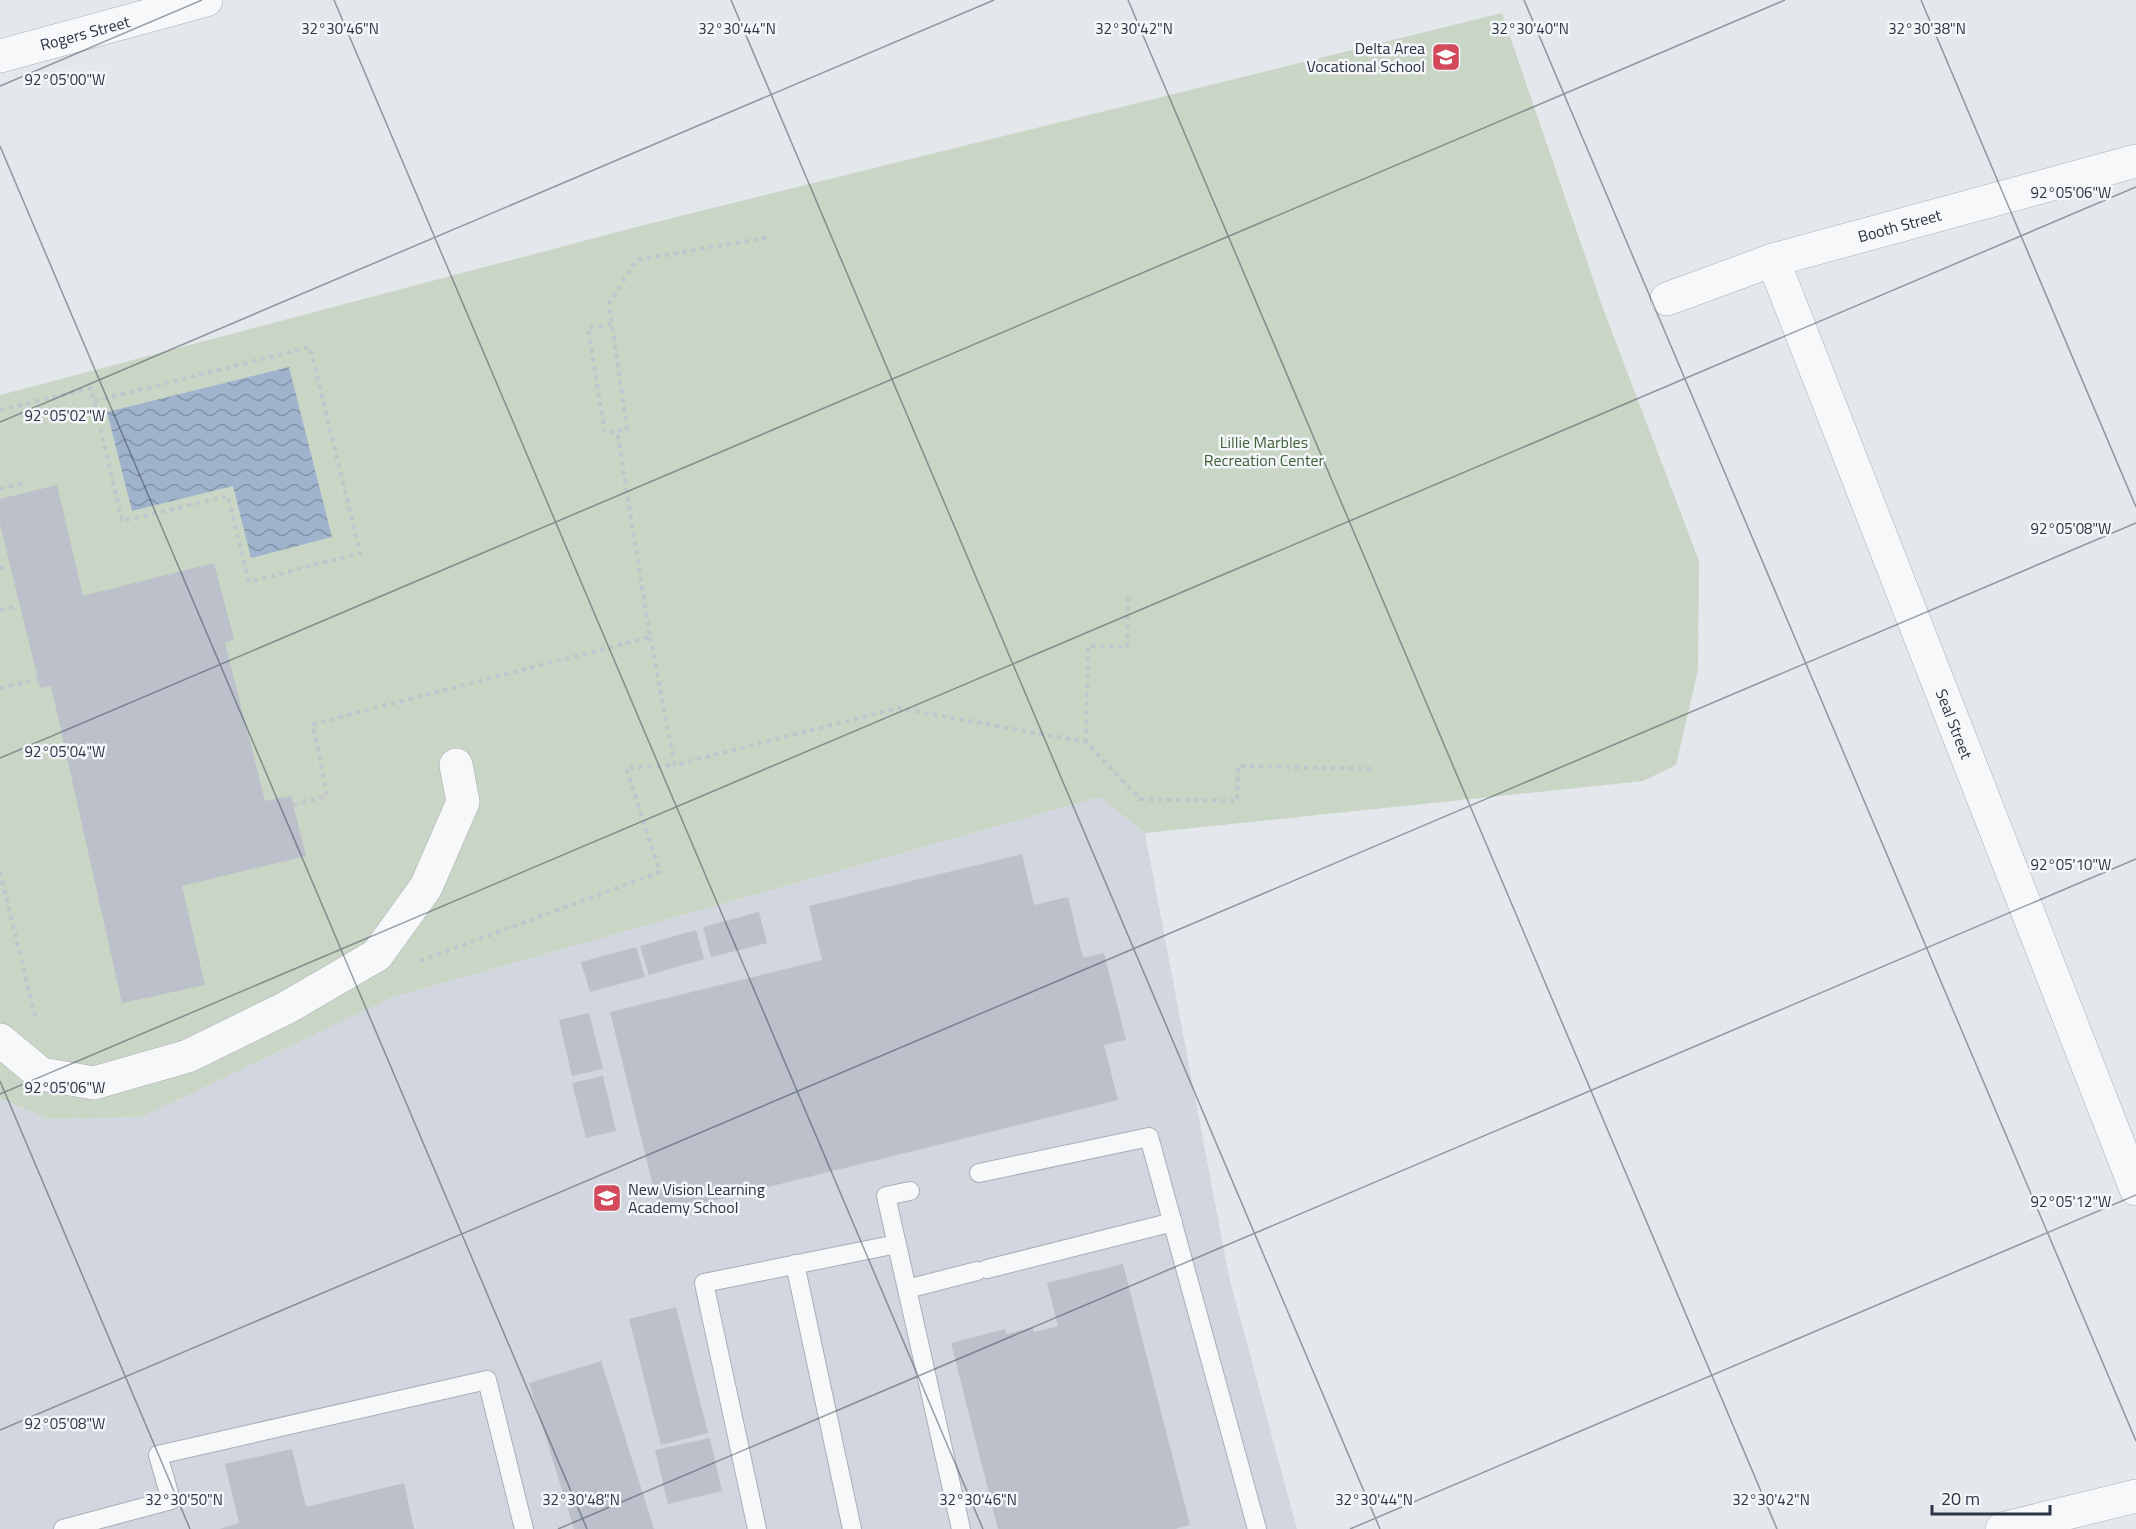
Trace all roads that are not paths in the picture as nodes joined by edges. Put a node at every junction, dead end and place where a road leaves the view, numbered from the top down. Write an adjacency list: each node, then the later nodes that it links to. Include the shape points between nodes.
1 (206, 0): 2 (street, Rogers Street)
2 (1, 51)
3 (2136, 161): 4 (street, Booth Street)
4 (1773, 260): 5 (street, Booth Street); 9 (street, Seal Street)
5 (1667, 299)
6 (456, 765): 7 (street, via 463,802 426,887 377,955 286,1008 188,1056 94,1083 41,1074)
7 (0, 1040)
8 (979, 1173): 11 (lane, via 1149,1137)
9 (2136, 1189)
10 (910, 1191): 12 (lane, via 886,1196)
11 (1173, 1222): 14 (lane); 21 (lane)
12 (897, 1244): 13 (lane); 14 (lane)
13 (795, 1264): 18 (lane, via 704,1283); 19 (lane)
14 (907, 1290): 20 (lane)
15 (2136, 1496): 22 (street)
16 (63, 1529): 17 (lane, via 171,1500 158,1455 487,1380)
17 (524, 1529)
18 (757, 1529)
19 (852, 1529)
20 (961, 1529)
21 (1257, 1529)
22 (2002, 1529)

